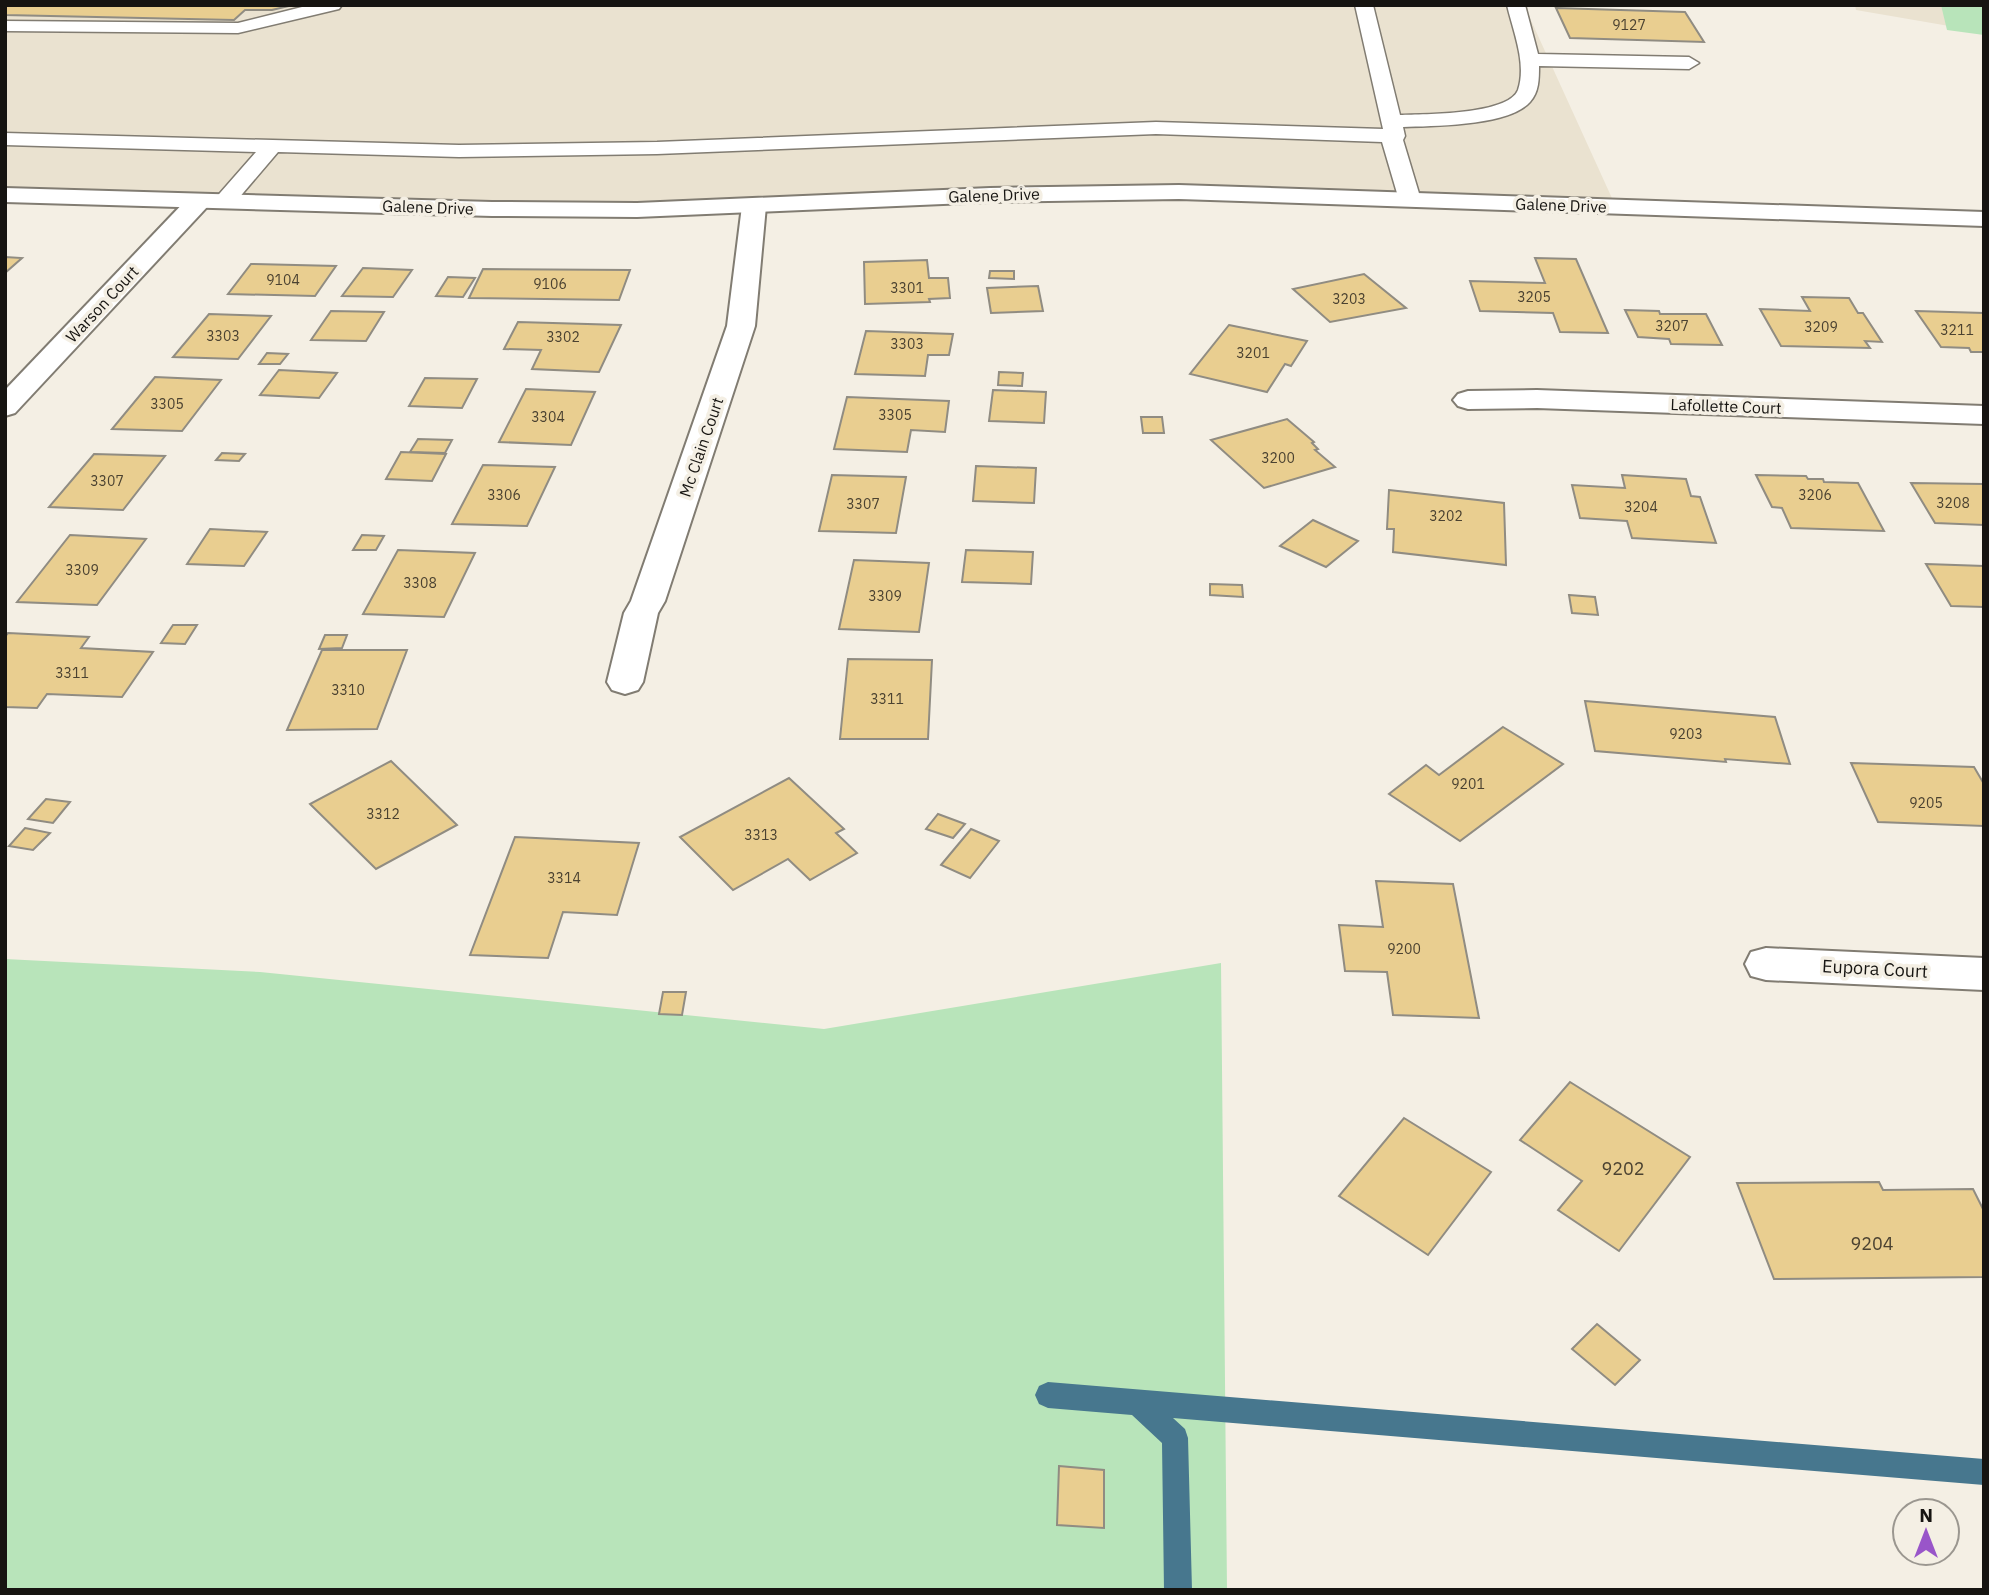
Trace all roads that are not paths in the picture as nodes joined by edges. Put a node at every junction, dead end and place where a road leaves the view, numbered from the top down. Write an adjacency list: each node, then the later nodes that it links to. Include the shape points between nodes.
1 (332, 5): 4 (lane, via 238,28)
2 (1364, 5): 7 (lane)
3 (1516, 5): 5 (lane)
4 (5, 26)
5 (1530, 60): 6 (lane); 7 (lane, via 1529,88 1520,101 1483,113)
6 (1689, 63)
7 (1391, 129): 9 (lane, via 1156,128 657,148 459,151); 11 (lane)
8 (5, 139): 9 (lane)
9 (272, 146): 12 (lane)
10 (5, 195): 12 (street, Galene Drive)
11 (1410, 200): 13 (street, Galene Drive, via 1066,192); 14 (street, Galene Drive)
12 (212, 201): 13 (street, Galene Drive, via 571,210); 16 (street, Warson Court)
13 (754, 206): 18 (street, Mc Clain Court, via 741,326 641,613)
14 (1984, 219)
15 (1468, 400): 17 (street, Lafollette Court)
16 (5, 407)
17 (1984, 415)
18 (625, 682)
19 (1766, 964): 20 (street, Eupora Court)
20 (1984, 974)

